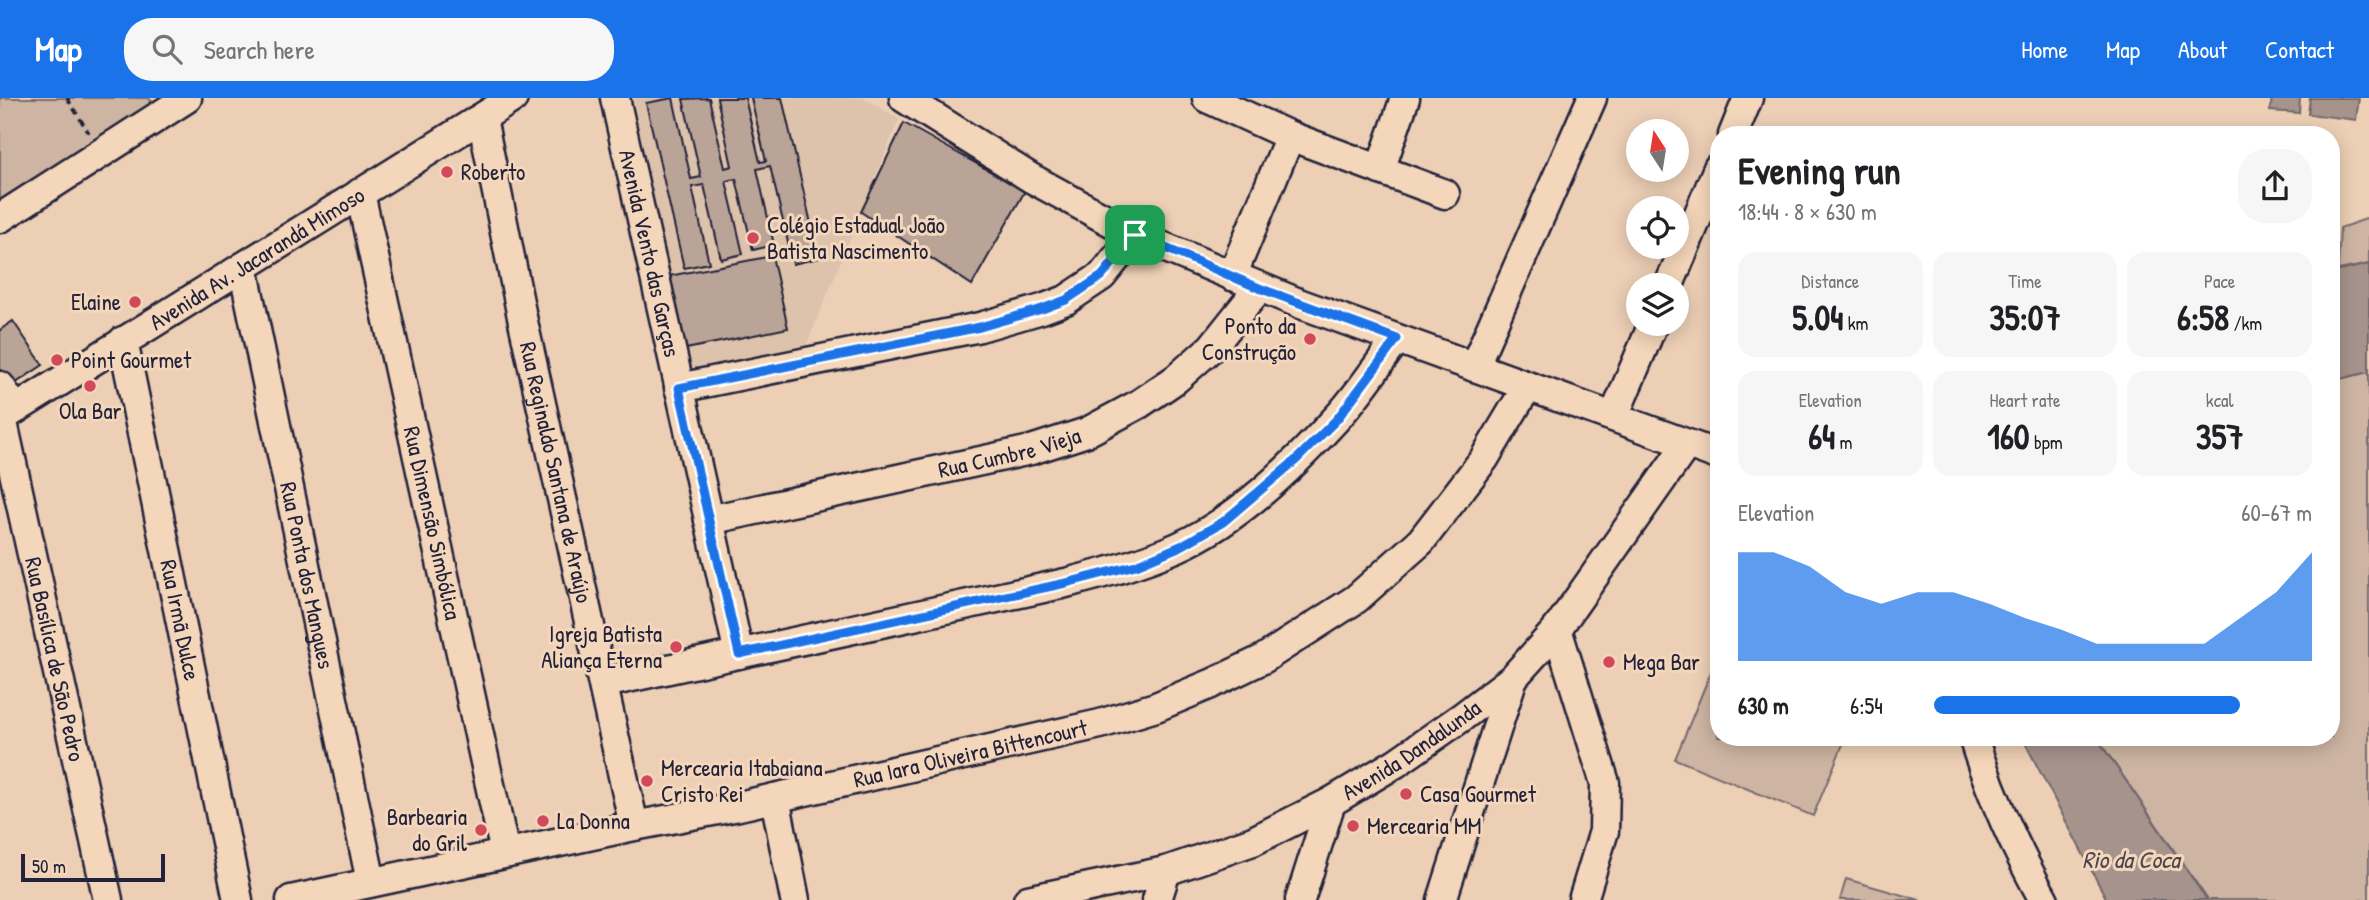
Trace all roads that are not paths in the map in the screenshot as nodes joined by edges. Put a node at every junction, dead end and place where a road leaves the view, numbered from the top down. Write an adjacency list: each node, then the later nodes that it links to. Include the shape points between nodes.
1 (187, 98): 16 (street)
2 (513, 98): 9 (street, Avenida Av. Jacarandá Mimoso)
3 (615, 98): 27 (street, Avenida Vento das Garças)
4 (1207, 98): 11 (street)
5 (1405, 98): 12 (street)
6 (1592, 98): 25 (street)
7 (1748, 98): 10 (street)
8 (920, 103): 17 (street, via 1035,181)
9 (482, 118): 14 (street, Avenida Av. Jacarandá Mimoso); 36 (street, Rua Reginaldo Santana de Araújo)
10 (1737, 126)
11 (1290, 136): 12 (street); 20 (street)
12 (1380, 170): 15 (street)
13 (1710, 187): 19 (street)
14 (360, 194): 18 (street, Avenida Av. Jacarandá Mimoso); 41 (street, Rua Dimensão Simbólica)
15 (1445, 194)
16 (0, 218)
17 (1135, 235): 20 (street); 27 (street, via 1102,276 1066,300 1042,309 980,327)
18 (243, 267): 24 (street, Avenida Av. Jacarandá Mimoso); 43 (street, Rua Ponta dos Mangues)
19 (1674, 273)
20 (1232, 276): 21 (street)
21 (1259, 288): 23 (street); 32 (street, Rua Cumbre Vieja, via 1212,347 1177,379 1087,432 1031,450)
22 (1648, 336): 29 (street)
23 (1397, 339): 25 (street); 34 (street, via 1337,419 1296,460 1223,522 1181,546 1136,565 1066,583)
24 (123, 341): 28 (street, Avenida Av. Jacarandá Mimoso); 45 (street, Rua Irmã Dulce)
25 (1474, 367): 26 (street)
26 (1527, 387): 29 (street); 38 (street, Rua Iara Oliveira Bittencourt, via 1483,459 1421,541 1356,599 1263,659 1156,707 1100,724)
27 (679, 388): 32 (street, Avenida Vento das Garças)
28 (4, 408): 44 (street, Rua Basílica de São Pedro)
29 (1614, 416): 30 (street)
30 (1687, 444): 31 (street); 33 (street, Avenida Dandalunda)
31 (1710, 452)
32 (709, 520): 34 (street, Avenida Vento das Garças)
33 (1557, 629): 35 (street, Avenida Dandalunda); 52 (street, via 1605,783 1604,831)
34 (739, 654): 36 (street)
35 (1513, 678): 39 (street, Avenida Dandalunda, via 1396,763); 51 (street)
36 (604, 683): 40 (street, Rua Reginaldo Santana de Araújo)
37 (1976, 746): 53 (street, via 2002,820)
38 (775, 798): 40 (street, Rua Iara Oliveira Bittencourt); 47 (street)
39 (1331, 802): 42 (street, Avenida Dandalunda, via 1252,841); 50 (street)
40 (634, 826): 41 (street, Rua Iara Oliveira Bittencourt)
41 (505, 853): 43 (street, Rua Iara Oliveira Bittencourt)
42 (1166, 871): 48 (street, Avenida Dandalunda); 49 (street)
43 (371, 882): 46 (street, Rua Iara Oliveira Bittencourt)
44 (108, 900)
45 (238, 900)
46 (291, 900)
47 (795, 900)
48 (1028, 900)
49 (1157, 900)
50 (1300, 900)
51 (1442, 900)
52 (1583, 900)
53 (2044, 900)

